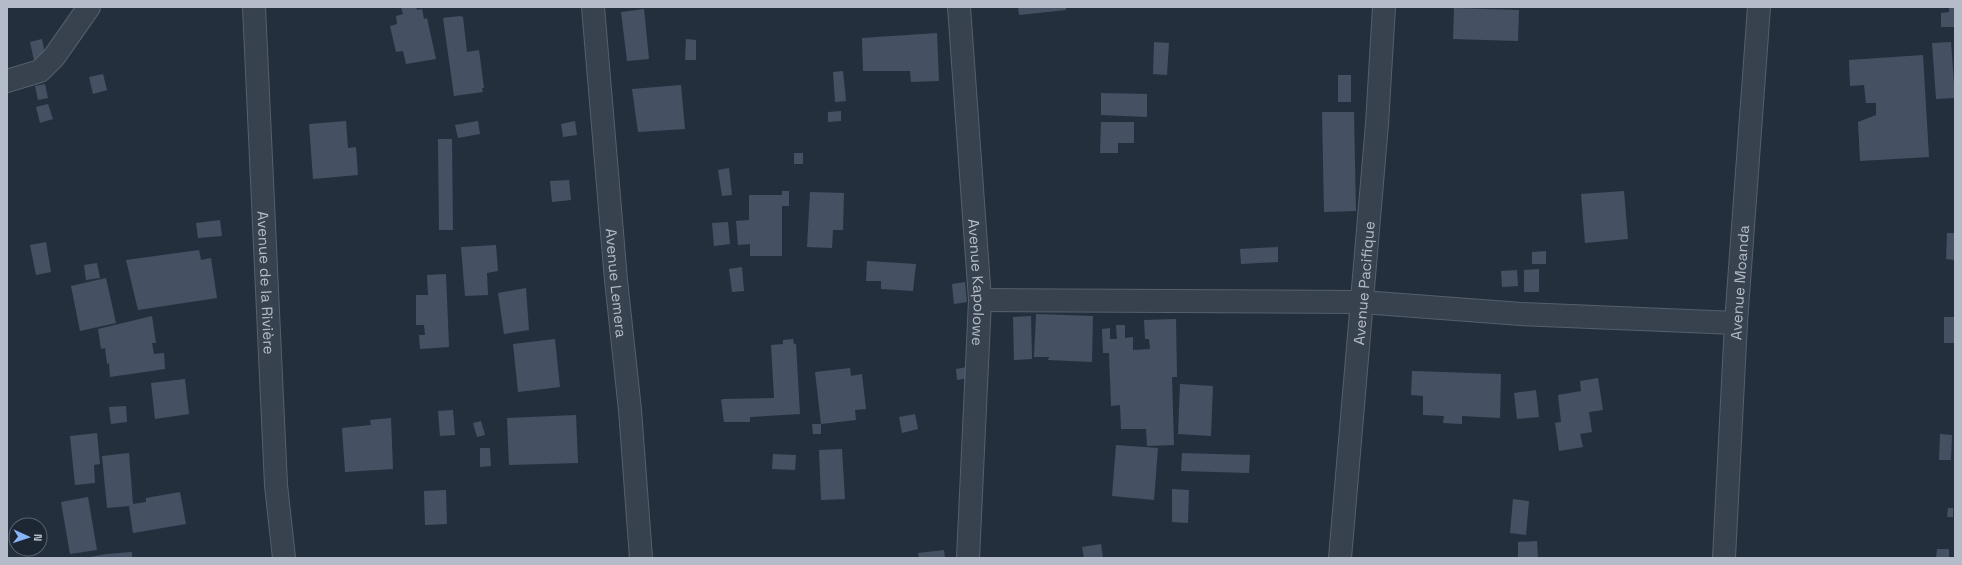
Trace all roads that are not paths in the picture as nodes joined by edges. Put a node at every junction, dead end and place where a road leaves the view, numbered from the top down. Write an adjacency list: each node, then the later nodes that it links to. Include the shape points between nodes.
1 (89, 7): 7 (street, via 54,57 40,71)
2 (254, 7): 11 (street, Avenue de la Rivière, via 276,485)
3 (593, 7): 12 (street, Avenue Lemera)
4 (959, 7): 8 (street, Avenue Kapolowe)
5 (1384, 7): 9 (street, Avenue Pacifique)
6 (1759, 7): 10 (street, Avenue Moanda)
7 (7, 81)
8 (980, 300): 9 (street); 13 (street, Avenue Kapolowe)
9 (1362, 302): 10 (street, via 1521,314); 14 (street, Avenue Pacifique)
10 (1736, 323): 15 (street, Avenue Moanda)
11 (284, 558)
12 (641, 558)
13 (968, 558)
14 (1340, 558)
15 (1724, 558)

